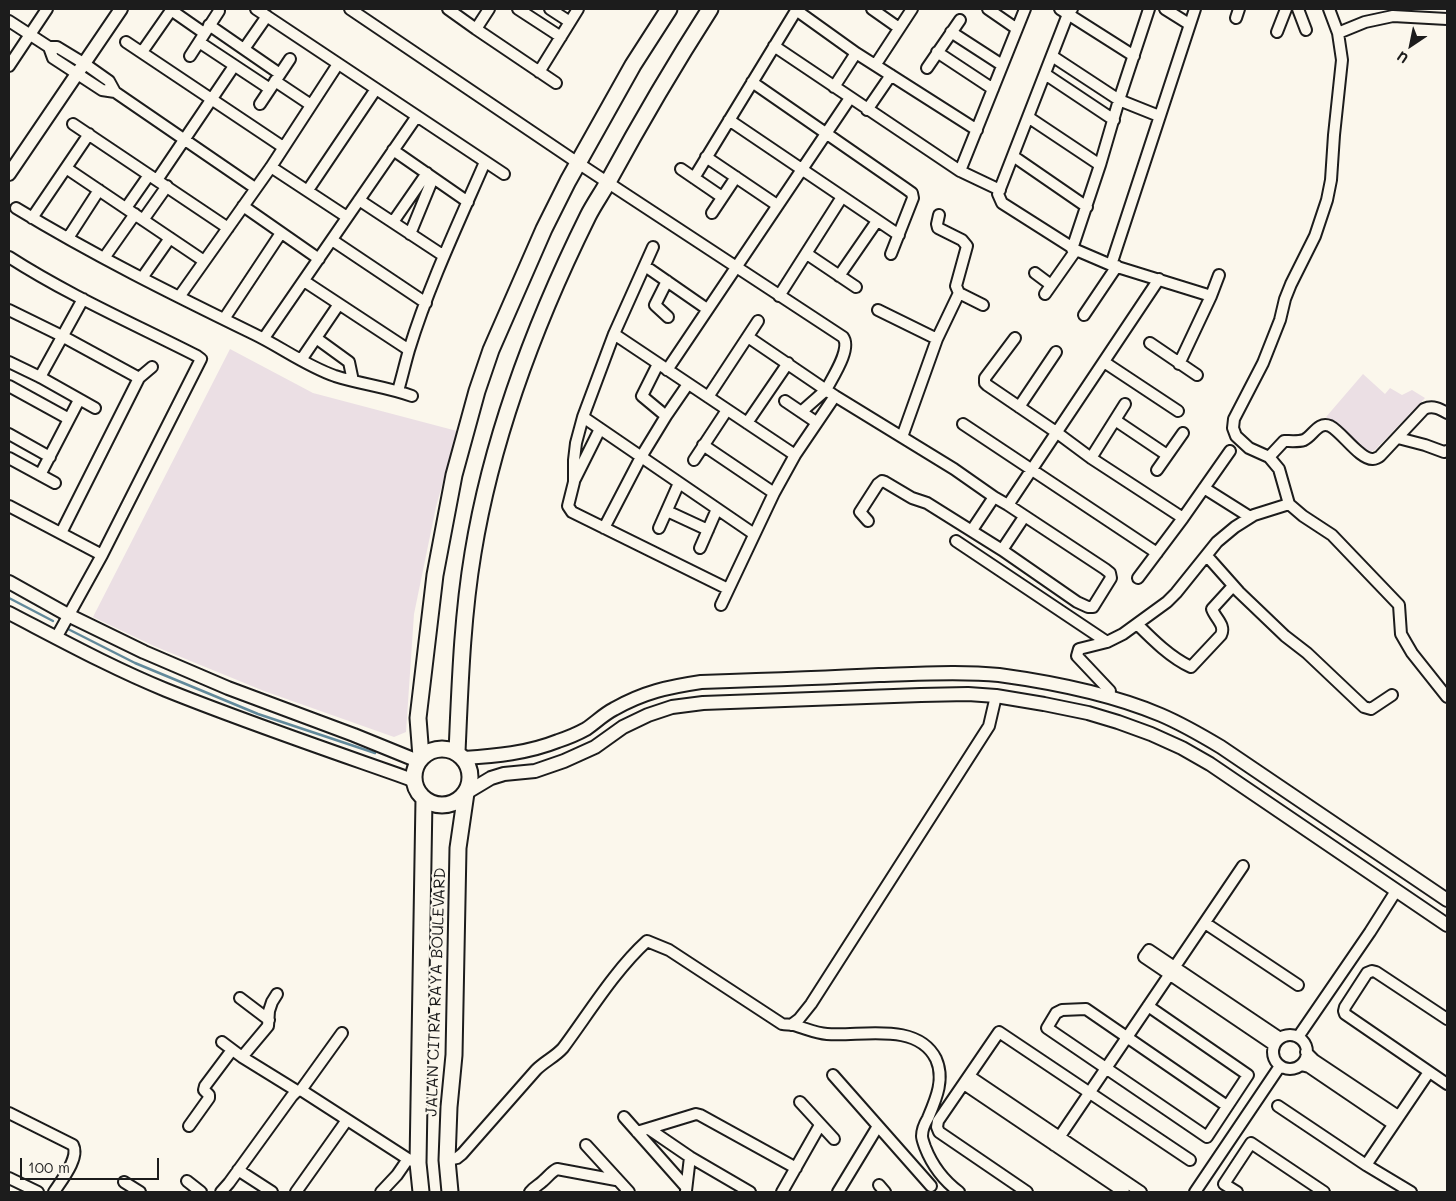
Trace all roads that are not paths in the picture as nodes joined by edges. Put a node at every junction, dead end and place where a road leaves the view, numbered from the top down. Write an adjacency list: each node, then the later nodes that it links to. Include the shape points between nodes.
1 (47, 9): 41 (street)
2 (122, 9): 58 (street)
3 (171, 9): 39 (street); 47 (street)
4 (256, 9): 27 (street)
5 (350, 9): 93 (street)
6 (448, 9): 34 (street)
7 (489, 9): 34 (street)
8 (518, 9): 42 (street)
9 (550, 9): 31 (street)
10 (578, 9): 31 (street)
11 (669, 9): 93 (main road)
12 (710, 9): 106 (main road)
13 (797, 9): 44 (street); 49 (street)
14 (872, 9): 33 (street)
15 (912, 9): 33 (street)
16 (988, 9): 35 (street)
17 (1025, 9): 35 (street)
18 (1137, 9): 26 (street)
19 (1165, 9): 32 (street)
20 (1195, 9): 32 (street)
21 (1286, 9): 38 (street)
22 (1298, 9): 36 (street)
23 (1329, 9): 40 (street)
24 (219, 11): 39 (street)
25 (1067, 11): 51 (street); 52 (street)
26 (1148, 12): 52 (street)
27 (267, 16): 46 (street); 54 (street)
28 (1447, 19): 40 (street, via 1393,16 1365,22)
29 (960, 20): 37 (street)
30 (9, 21): 41 (street)
31 (570, 22): 42 (street)
32 (1189, 24): 79 (street)
33 (899, 28): 55 (street)
34 (476, 29): 61 (street)
35 (1017, 29): 56 (street)
36 (1306, 30)
37 (951, 32): 48 (street); 56 (street)
38 (1277, 32)
39 (204, 33): 46 (street); 50 (street); 59 (street)
40 (1338, 33): 228 (street, via 1342,60 1327,200 1315,236 1285,299 1263,363 1233,424 1236,436 1249,448)
41 (29, 35): 45 (street); 57 (street)
42 (560, 37): 61 (street)
43 (126, 42): 47 (street)
44 (774, 46): 66 (street); 68 (street)
45 (48, 47): 58 (street, via 57,47); 64 (street, via 53,58)
46 (244, 49): 65 (street)
47 (142, 52): 73 (street)
48 (938, 52): 60 (street); 70 (street)
49 (856, 53): 55 (street); 68 (street)
50 (190, 56)
51 (1052, 56): 62 (street); 74 (street)
52 (1134, 56): 74 (street)
53 (290, 59): 65 (street)
54 (338, 64): 69 (street); 76 (street)
55 (876, 64): 63 (street)
56 (1002, 65): 70 (street)
57 (9, 66)
58 (88, 66): 64 (street); 71 (street, via 109,81)
59 (234, 66): 65 (street); 73 (street)
60 (927, 68)
61 (539, 72): 67 (street)
62 (1045, 74): 80 (street); 82 (street)
63 (891, 75): 77 (street); 84 (street)
64 (81, 77): 71 (street, via 102,90); 100 (street)
65 (275, 82): 75 (street); 76 (street)
66 (752, 82): 81 (street); 85 (street)
67 (556, 83)
68 (834, 87): 72 (street)
69 (376, 89): 78 (street); 110 (street)
70 (993, 90): 84 (street)
71 (114, 92): 87 (street)
72 (850, 98): 77 (street); 85 (street)
73 (212, 99): 87 (street); 88 (street)
74 (1118, 100): 79 (street); 82 (street)
75 (260, 104)
76 (311, 105): 88 (street)
77 (867, 110): 99 (street)
78 (417, 116): 89 (street); 92 (street)
79 (1159, 116): 143 (street)
80 (1028, 117): 90 (street); 94 (street)
81 (729, 120): 91 (street); 98 (street)
82 (1114, 120): 94 (street)
83 (73, 124): 86 (street)
84 (977, 130): 99 (street)
85 (826, 132): 98 (street); 130 (street, via 913,195)
86 (89, 134): 96 (street); 104 (street)
87 (185, 140): 104 (street); 108 (street)
88 (283, 147): 95 (street)
89 (393, 150): 102 (street); 114 (street)
90 (1013, 156): 111 (street); 118 (street)
91 (706, 157): 103 (street); 105 (street)
92 (486, 162): 101 (street); 115 (street)
93 (578, 163): 106 (street); 278 (main road, via 544,229 500,328 461,448 433,588 418,718)
94 (1100, 165): 118 (street)
95 (270, 167): 108 (street); 110 (street)
96 (66, 168): 109 (street); 123 (street)
97 (681, 169): 105 (street)
98 (801, 169): 113 (street); 116 (street)
99 (960, 171): 111 (street)
100 (9, 174)
101 (504, 174)
102 (430, 176): 115 (street); 126 (street); 129 (street)
103 (736, 177): 112 (street); 116 (street)
104 (153, 178): 107 (street); 121 (street)
105 (694, 178): 112 (street)
106 (608, 182): 145 (street); 277 (main road, via 589,214 539,324 494,459 468,589 463,634)
107 (166, 186): 121 (street); 127 (street)
108 (255, 188): 117 (street)
109 (99, 190): 121 (street); 131 (street)
110 (308, 190): 124 (street)
111 (1000, 190): 135 (street, via 998,194 1002,203)
112 (722, 197): 120 (street)
113 (842, 197): 125 (street); 136 (street)
114 (359, 200): 124 (street); 126 (street)
115 (468, 202): 138 (street)
116 (777, 205): 145 (street)
117 (243, 206): 127 (street); 128 (street)
118 (1087, 206): 135 (street)
119 (16, 208): 123 (street)
120 (712, 213)
121 (135, 214): 132 (street); 140 (street)
122 (939, 215): 155 (street, via 938,228 967,246 956,286)
123 (32, 218): 131 (street)
124 (348, 218): 133 (street)
125 (877, 221): 130 (street); 148 (street)
126 (393, 222): 129 (street)
127 (228, 228): 142 (street)
128 (282, 233): 141 (street); 169 (street)
129 (410, 234): 138 (street)
130 (898, 235): 137 (street)
131 (68, 238): 140 (street)
132 (170, 238): 142 (street); 149 (street)
133 (332, 240): 141 (street); 161 (street)
134 (653, 247): 144 (street)
135 (1074, 250): 143 (street); 153 (street)
136 (807, 254): 148 (street); 157 (street)
137 (891, 254)
138 (444, 256): 161 (street)
139 (9, 257): 160 (street)
140 (104, 258): 149 (street)
141 (319, 259): 151 (street)
142 (204, 261): 159 (street)
143 (1114, 265): 150 (street); 167 (street)
144 (645, 266): 152 (street); 171 (street)
145 (736, 266): 157 (street); 164 (street)
146 (1035, 273): 153 (street)
147 (1220, 275): 158 (street)
148 (839, 276): 154 (street)
149 (142, 278): 159 (street)
150 (1159, 279): 158 (street); 183 (street)
151 (304, 281): 162 (street); 174 (street)
152 (667, 281): 164 (street); 168 (street, via 655,304)
153 (1051, 284): 156 (street)
154 (856, 287)
155 (960, 293): 163 (street); 177 (street)
156 (1045, 294)
157 (779, 296): 196 (street, via 845,340 845,351)
158 (1211, 296): 186 (street)
159 (179, 297): 169 (street)
160 (83, 299): 172 (street); 260 (street, via 201,359)
161 (426, 303): 179 (street)
162 (339, 304): 175 (street); 179 (street)
163 (983, 305)
164 (707, 309): 188 (street)
165 (9, 310): 172 (street)
166 (878, 310): 177 (street)
167 (1084, 315)
168 (668, 317)
169 (224, 319): 174 (street)
170 (758, 321): 173 (street)
171 (614, 334): 185 (street); 209 (street)
172 (62, 336): 190 (street); 191 (street)
173 (748, 337): 184 (street); 198 (street)
174 (264, 338): 181 (street)
175 (316, 338): 181 (street); 192 (street, via 349,362)
176 (1015, 338): 202 (street, via 985,378 985,383)
177 (937, 339): 219 (street)
178 (1150, 343): 186 (street)
179 (409, 350): 195 (street)
180 (1056, 352): 202 (street)
181 (301, 360): 192 (street)
182 (9, 362): 190 (street)
183 (1104, 362): 205 (street); 216 (street)
184 (788, 363): 196 (street); 213 (street)
185 (658, 364): 188 (street); 208 (street, via 642,396)
186 (1179, 364): 189 (street)
187 (152, 367): 191 (street)
188 (667, 370): 193 (street)
189 (1197, 375)
190 (40, 378): 199 (street)
191 (138, 378): 254 (street)
192 (353, 381): 195 (street)
193 (688, 384): 198 (street); 208 (street)
194 (9, 386): 210 (street)
195 (398, 391): 197 (street)
196 (830, 393): 206 (street); 212 (street); 219 (street)
197 (412, 396)
198 (708, 397): 204 (street)
199 (79, 400): 203 (street); 210 (street)
200 (784, 401): 206 (street)
201 (1126, 404): 211 (street)
202 (1019, 407): 216 (street)
203 (95, 408)
204 (727, 410): 213 (street); 221 (street)
205 (1178, 411)
206 (801, 412): 212 (street)
207 (1447, 413): 220 (street, via 1434,407 1427,408)
208 (666, 416): 227 (street)
209 (583, 417): 215 (street); 235 (street, via 576,443)
210 (70, 419): 226 (street)
211 (1115, 420): 225 (street); 230 (street)
212 (816, 422): 224 (street)
213 (746, 423): 224 (street)
214 (963, 424): 233 (street)
215 (600, 429): 227 (street); 235 (street)
216 (1056, 432): 230 (street); 233 (street)
217 (1183, 433): 225 (street)
218 (9, 434): 226 (street)
219 (902, 437): 240 (street)
220 (1398, 438): 223 (street); 228 (street, via 1380,456 1367,458 1336,430 1320,426 1304,440 1284,442)
221 (703, 445): 231 (street); 239 (street)
222 (1230, 451): 238 (street)
223 (1447, 451)
224 (795, 455): 239 (street)
225 (1167, 455): 232 (street)
226 (50, 457): 234 (street)
227 (641, 457): 237 (street); 250 (street)
228 (1268, 457): 241 (street, via 1279,469)
229 (9, 458): 234 (street)
230 (1091, 458): 248 (street)
231 (694, 460)
232 (1157, 470)
233 (1032, 471): 242 (street); 259 (street)
234 (40, 475): 236 (street)
235 (574, 482): 250 (street, via 568,508)
236 (55, 483)
237 (680, 483): 244 (street); 245 (street)
238 (1204, 488): 247 (street); 248 (street)
239 (774, 493): 255 (street)
240 (994, 497): 242 (street); 253 (street)
241 (1289, 504): 247 (street); 275 (street, via 1332,535 1399,606 1401,634)
242 (1008, 505): 246 (street)
243 (9, 506): 254 (street)
244 (717, 509): 252 (street); 255 (street)
245 (667, 511): 251 (street); 252 (street)
246 (1024, 517): 258 (street); 258 (street, via 1110,573 1110,582 1093,607 1088,608)
247 (1250, 517): 261 (street, via 1217,542)
248 (1183, 518): 259 (street)
249 (868, 521): 253 (street, via 860,512 882,481)
250 (604, 528): 265 (street)
251 (659, 528)
252 (708, 530): 257 (street)
253 (972, 530): 258 (street)
254 (60, 533): 260 (street)
255 (754, 534): 265 (street)
256 (956, 541): 271 (street)
257 (700, 548)
258 (1002, 550)
259 (1157, 553): 262 (street)
260 (102, 555): 268 (street)
261 (1207, 556): 264 (street); 269 (street, via 1167,602)
262 (1138, 578)
263 (9, 582): 268 (street)
264 (1233, 586): 269 (street, via 1212,609 1222,626 1221,635 1191,667 1170,654); 274 (street, via 1364,707 1371,709)
265 (728, 589): 266 (street)
266 (721, 604)
267 (9, 613): 270 (street)
268 (66, 619): 270 (street); 278 (street, via 223,686)
269 (1137, 624): 271 (street)
270 (57, 636): 279 (street, via 91,656 165,689 266,729)
271 (1107, 642): 276 (street, via 1079,649 1077,656 1110,691)
272 (999, 675): 273 (street); 276 (street); 277 (street, via 912,674 701,682 640,696 612,710 584,730 531,750)
273 (996, 696): 280 (street, via 921,695 703,703 672,708 623,727 595,747 564,761 535,771 491,778); 284 (street, via 1118,722 1182,748); 295 (street, via 989,726 810,1004)
274 (1392, 696)
275 (1447, 697)
276 (1110, 698): 283 (street, via 1159,714 1191,729)
277 (460, 756): 278 (main road, via 450,749 434,749); 280 (main road, via 470,775)
278 (419, 759): 279 (main road)
279 (414, 780): 281 (main road)
280 (466, 793): 281 (main road, via 451,804 441,805); 329 (main road, JALAN CITRA RAYA BOULEVARD, via 458,848 454,1055)
281 (424, 798): 331 (main road, JALAN CITRA RAYA BOULEVARD)
282 (1243, 866): 286 (street)
283 (1407, 874): 284 (street); 285 (street)
284 (1396, 891): 287 (street); 298 (street)
285 (1447, 900)
286 (1205, 923): 288 (street); 289 (street)
287 (1447, 925)
288 (1172, 971): 292 (street); 300 (street)
289 (1298, 985)
290 (277, 994): 294 (street, via 270,1007)
291 (240, 998): 294 (street)
292 (1148, 1006): 297 (street); 314 (street, via 1248,1075)
293 (1447, 1019): 307 (street, via 1372,970 1345,1007 1345,1014)
294 (269, 1020): 303 (street, via 268,1026)
295 (791, 1024): 329 (street, via 782,1024 669,950 647,941 613,980 557,1055 536,1070 462,1154); 356 (street, via 827,1034 906,1036 927,1048 936,1059 940,1072 939,1088 922,1136 929,1158)
296 (342, 1033): 311 (street)
297 (1127, 1037): 306 (street); 306 (street, via 1086,1010 1056,1013 1047,1028); 314 (street)
298 (1298, 1038): 300 (street, via 1290,1035); 302 (street)
299 (222, 1042): 301 (street)
300 (1277, 1042): 305 (street, via 1273,1056)
301 (232, 1050): 303 (street); 321 (street, via 205,1086 209,1098)
302 (1306, 1052): 304 (street); 319 (street)
303 (242, 1057): 311 (street)
304 (1301, 1064): 305 (street, via 1288,1069); 319 (street)
305 (1280, 1066): 360 (street)
306 (1106, 1068): 312 (street); 314 (street, via 1207,1137)
307 (1429, 1072): 310 (street); 319 (street)
308 (833, 1075): 322 (street)
309 (966, 1080): 312 (street, via 999,1032); 326 (street); 357 (street, via 938,1121 939,1132)
310 (1447, 1084)
311 (299, 1090): 318 (street); 334 (street)
312 (1089, 1093): 326 (street); 330 (street)
313 (800, 1102): 320 (street)
314 (1227, 1106)
315 (1278, 1106): 332 (street)
316 (9, 1113): 342 (street, via 75,1148 74,1159)
317 (624, 1117): 324 (street)
318 (347, 1120): 331 (street); 347 (street)
319 (1396, 1120): 332 (street)
320 (820, 1125): 325 (street); 333 (street)
321 (189, 1126)
322 (878, 1126): 339 (street); 355 (street)
323 (649, 1128): 324 (street); 328 (street); 333 (street, via 700,1114)
324 (637, 1132): 340 (street)
325 (834, 1139)
326 (1056, 1141): 358 (street); 359 (street)
327 (586, 1145): 336 (street)
328 (690, 1157): 340 (street); 353 (street)
329 (447, 1160): 350 (main road, JALAN CITRA RAYA BOULEVARD)
330 (1190, 1160)
331 (413, 1161): 348 (street); 349 (main road, JALAN CITRA RAYA BOULEVARD)
332 (1366, 1165): 363 (street)
333 (796, 1168): 354 (street)
334 (238, 1170): 345 (street); 346 (street)
335 (9, 1178): 341 (street)
336 (616, 1180): 351 (street, via 556,1170); 352 (street)
337 (187, 1181): 344 (street)
338 (124, 1182): 343 (street)
339 (931, 1186)
340 (686, 1190)
341 (38, 1192)
342 (54, 1192)
343 (140, 1192)
344 (201, 1192)
345 (221, 1192)
346 (272, 1192)
347 (296, 1192)
348 (381, 1192)
349 (421, 1192)
350 (450, 1192)
351 (530, 1192)
352 (629, 1192)
353 (750, 1192)
354 (782, 1192)
355 (838, 1192)
356 (959, 1192)
357 (1027, 1192)
358 (1124, 1192)
359 (1141, 1192)
360 (1195, 1192)
361 (1237, 1192): 362 (street, via 1224,1184 1251,1144)
362 (1324, 1192)
363 (1411, 1192)

